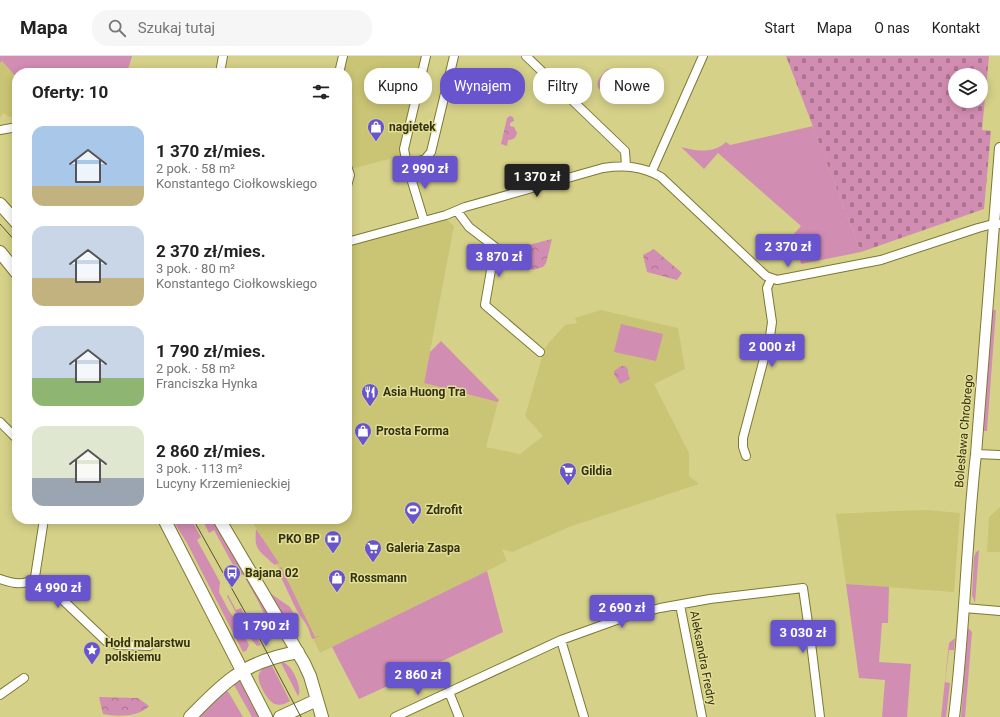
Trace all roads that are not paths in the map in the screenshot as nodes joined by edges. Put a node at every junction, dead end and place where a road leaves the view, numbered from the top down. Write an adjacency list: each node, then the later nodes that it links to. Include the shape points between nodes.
1 (223, 56): 7 (street)
2 (343, 56): 8 (street)
3 (426, 56): 12 (street, via 404,149)
4 (454, 56): 12 (street, via 432,152 425,159)
5 (526, 56): 13 (street, via 625,150)
6 (703, 56): 14 (street)
7 (221, 68)
8 (340, 68)
9 (12, 128): 10 (street)
10 (0, 130)
11 (1000, 148): 19 (street, Bolesława Chrobrego)
12 (407, 165): 18 (street)
13 (626, 166): 14 (street); 16 (street, via 603,168)
14 (652, 171): 23 (street)
15 (0, 204): 17 (main road)
16 (456, 211): 18 (street); 24 (street, via 469,227 495,247 485,304)
17 (12, 217)
18 (424, 222): 20 (street)
19 (997, 224): 23 (street, via 881,260 777,280); 27 (street, Bolesława Chrobrego)
20 (352, 241)
21 (0, 252): 22 (main road)
22 (12, 267)
23 (771, 279): 29 (street, via 767,288 772,322 743,438)
24 (540, 352)
25 (0, 422): 26 (street)
26 (12, 434)
27 (976, 454): 28 (street); 36 (street, Bolesława Chrobrego)
28 (1000, 455)
29 (746, 456)
30 (43, 524): 33 (street)
31 (167, 524): 41 (main road)
32 (222, 524): 40 (main road)
33 (35, 577): 34 (street, via 28,583 21,584); 39 (street, via 48,586 106,641 117,645)
34 (0, 579)
35 (680, 605): 38 (street, via 625,617); 53 (street, Aleksandra Fredry); 54 (street, via 803,588)
36 (964, 608): 37 (street); 55 (street, Bolesława Chrobrego)
37 (1000, 611)
38 (561, 640): 43 (street); 52 (street)
39 (149, 646)
40 (298, 652): 41 (main road, via 278,655); 45 (main road, via 310,676)
41 (243, 671): 46 (main road, via 227,682); 47 (main road)
42 (24, 678): 44 (street)
43 (449, 692): 50 (street); 51 (street)
44 (0, 695)
45 (317, 700): 48 (main road); 49 (main road)
46 (190, 717)
47 (266, 717)
48 (280, 717)
49 (322, 717)
50 (395, 717)
51 (459, 717)
52 (584, 717)
53 (702, 717)
54 (820, 717)
55 (954, 717)

